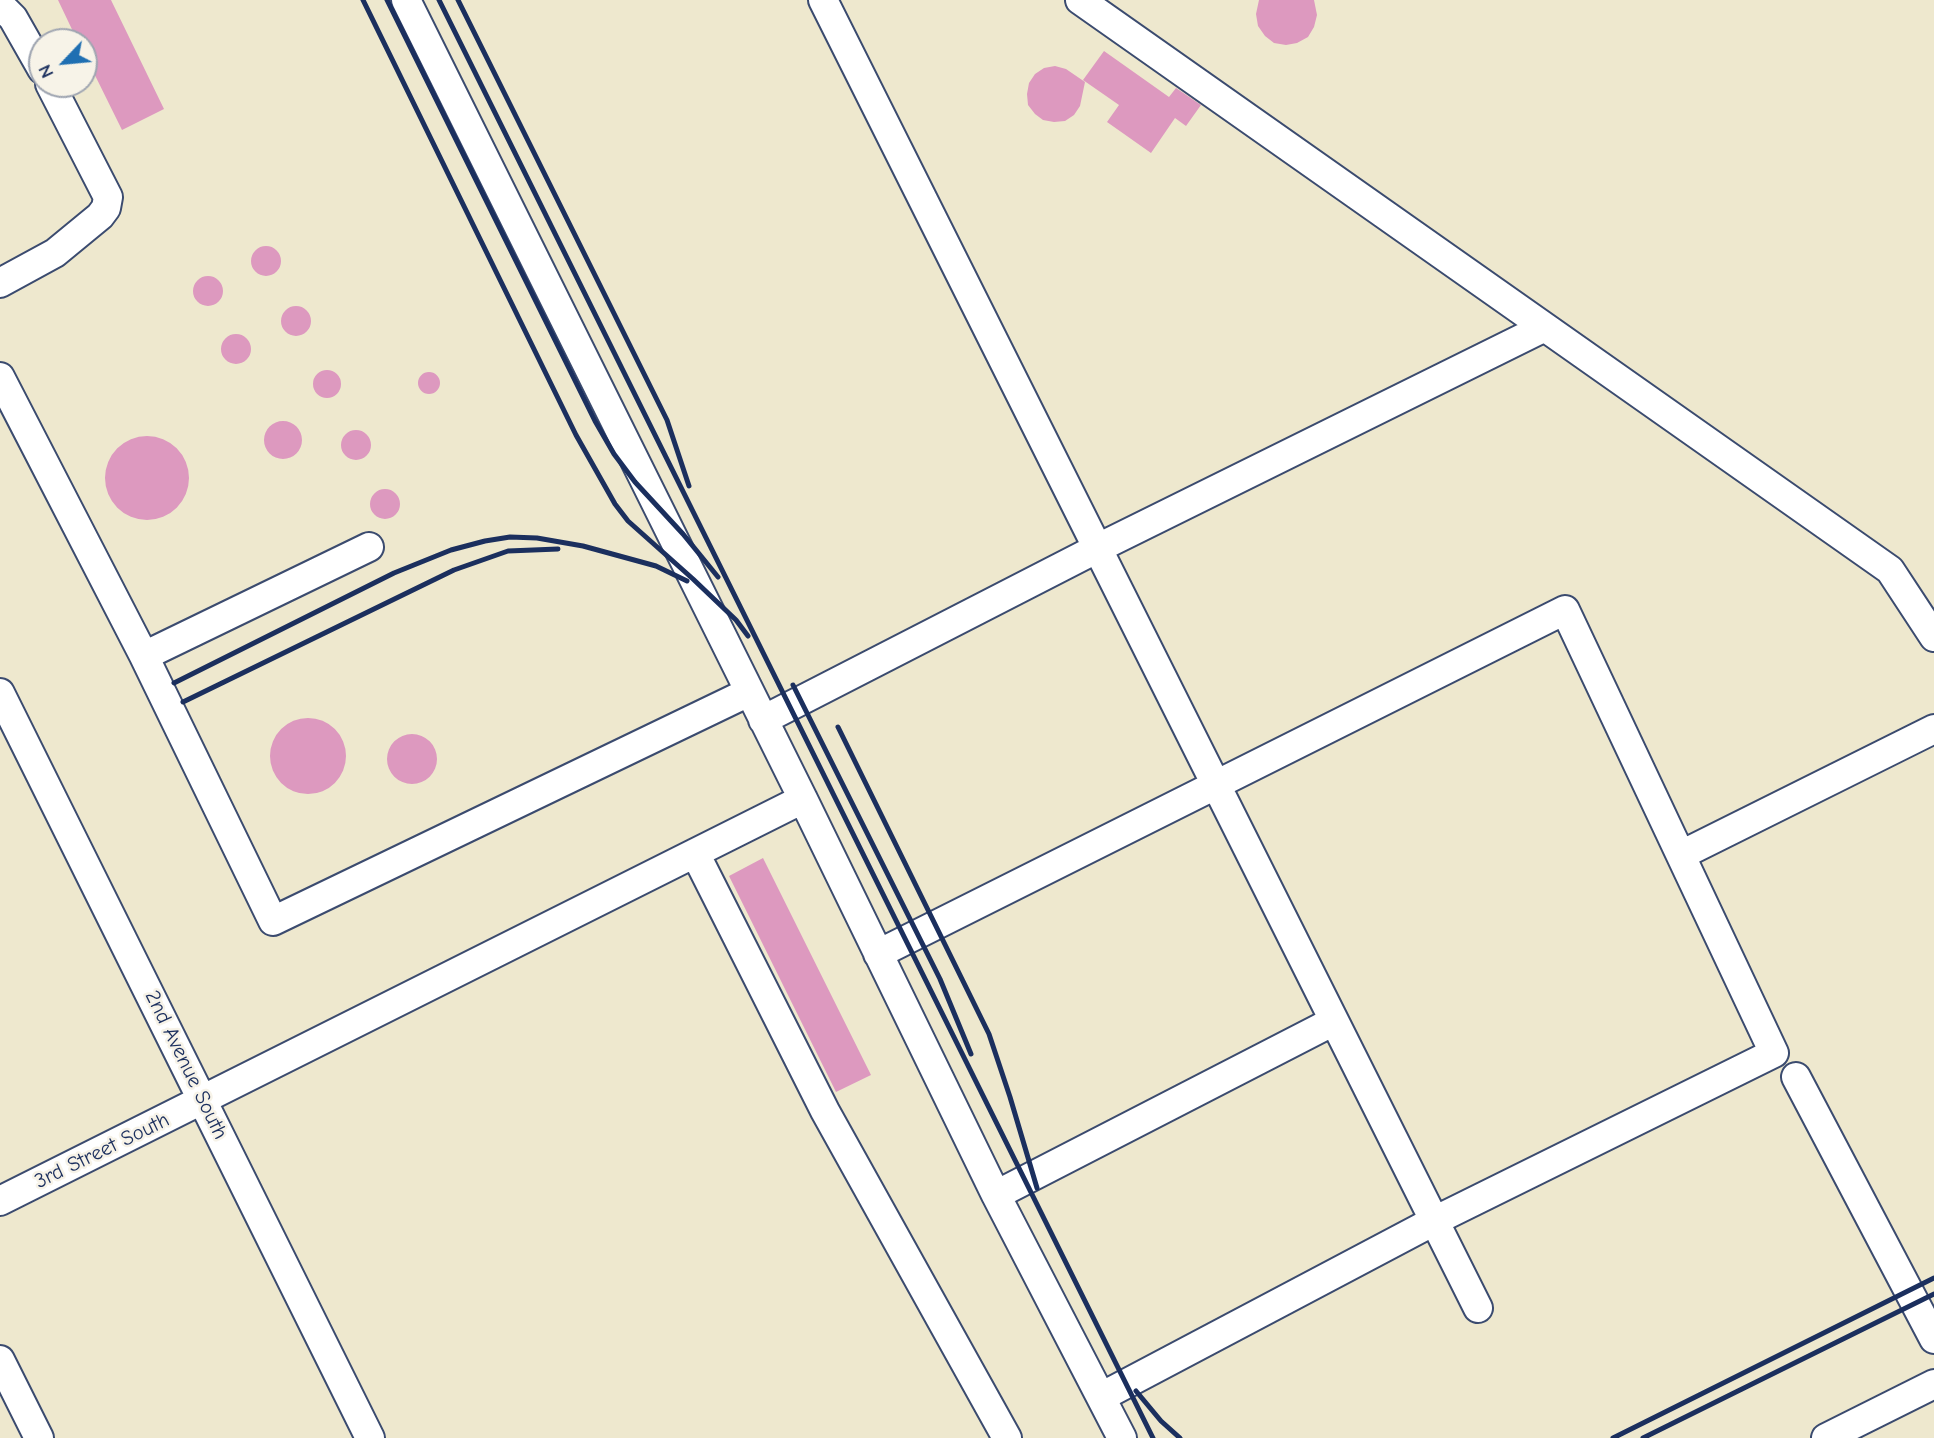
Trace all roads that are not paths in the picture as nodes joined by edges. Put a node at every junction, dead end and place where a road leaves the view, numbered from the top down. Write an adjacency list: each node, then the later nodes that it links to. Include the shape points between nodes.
1 (406, 0): 14 (street)
2 (823, 0): 11 (street)
3 (1080, 0): 8 (street)
4 (0, 5): 5 (street)
5 (28, 44)
6 (57, 98): 7 (street, via 108,197 106,208 55,253)
7 (0, 283)
8 (1543, 328): 11 (street); 12 (street, via 1890,570)
9 (0, 377): 13 (street)
10 (369, 547): 13 (street)
11 (1098, 548): 16 (street); 19 (street)
12 (1934, 637)
13 (144, 656): 14 (street, via 273,921)
14 (749, 692): 16 (street)
15 (0, 693): 18 (street, 2nd Avenue South)
16 (763, 720): 20 (street)
17 (1934, 729): 22 (street)
18 (10, 738): 26 (street, 2nd Avenue South)
19 (1216, 784): 22 (street, via 1565,610); 23 (street); 24 (street)
20 (803, 799): 21 (street, 3rd Street South); 23 (street)
21 (695, 853): 26 (street, 3rd Street South); 37 (street, via 825,1111)
22 (1681, 855): 29 (street, via 1774,1053)
23 (878, 954): 27 (street)
24 (1334, 1021): 27 (street); 29 (street)
25 (1796, 1077): 31 (street)
26 (204, 1100): 28 (street, 3rd Street South); 36 (street, 2nd Avenue South)
27 (996, 1195): 34 (street)
28 (0, 1201)
29 (1434, 1220): 30 (street); 34 (street)
30 (1478, 1308)
31 (1932, 1329)
32 (0, 1360): 35 (street)
33 (1934, 1384): 39 (street)
34 (1101, 1397): 38 (street)
35 (38, 1438)
36 (370, 1438)
37 (1007, 1438)
38 (1122, 1438)
39 (1826, 1438)

